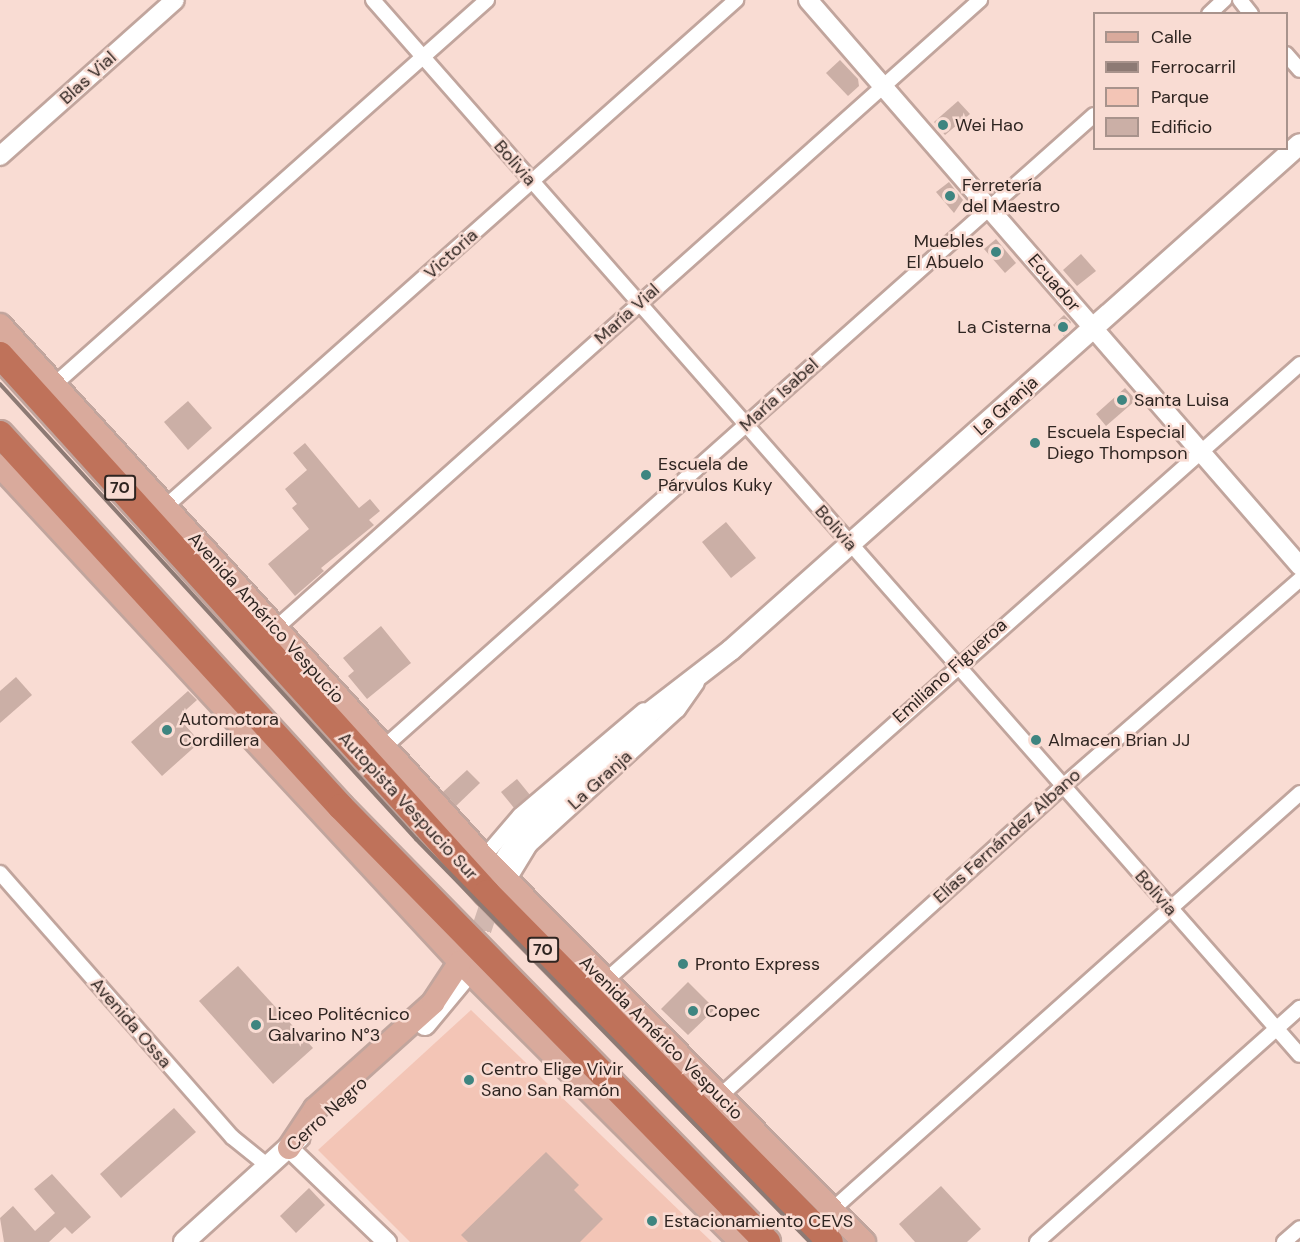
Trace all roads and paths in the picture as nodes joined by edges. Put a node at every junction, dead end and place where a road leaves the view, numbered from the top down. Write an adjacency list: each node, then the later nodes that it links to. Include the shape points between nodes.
1 (175, 0): 17 (street, Blas Vial)
2 (373, 0): 12 (street, Bolivia)
3 (487, 0): 12 (street)
4 (736, 0): 18 (street, Victoria)
5 (808, 0): 14 (street, Ecuador)
6 (980, 0): 14 (street, María Vial)
7 (1224, 0): 9 (street)
8 (1240, 0): 10 (street)
9 (1211, 12)
10 (1249, 12)
11 (1288, 55): 13 (street)
12 (423, 57): 18 (street, Bolivia); 25 (street)
13 (1300, 70)
14 (883, 86): 19 (street, Ecuador); 20 (street, María Vial)
15 (1093, 116): 19 (street, María Isabel)
16 (1300, 144): 22 (main road, La Granja)
17 (0, 156)
18 (532, 181): 20 (street, Bolivia); 30 (street, Victoria)
19 (989, 208): 22 (street, Ecuador); 26 (street, María Isabel)
20 (639, 303): 26 (street, Bolivia); 34 (street, María Vial)
21 (0, 325): 25 (main road, Avenida Américo Vespucio)
22 (1093, 327): 28 (street, Ecuador); 31 (main road, La Granja)
23 (0, 355): 61 (highway, Autopista Vespucio Sur / 70, via 487,892)
24 (1300, 364): 28 (street, Emiliano Figueroa)
25 (55, 384): 30 (main road, Avenida Américo Vespucio)
26 (745, 425): 31 (street, Bolivia); 40 (street, María Isabel)
27 (0, 434): 60 (highway, 70, via 357,824)
28 (1201, 452): 32 (street, Ecuador); 35 (street, Emiliano Figueroa)
29 (0, 466): 47 (main road)
30 (165, 507): 34 (main road, Avenida Américo Vespucio)
31 (850, 545): 35 (street, Bolivia); 36 (main road, La Granja)
32 (1300, 566)
33 (1300, 579): 41 (street, Elías Fernández Albano)
34 (275, 629): 40 (main road, Avenida Américo Vespucio)
35 (955, 666): 41 (street, Bolivia); 48 (street, Emiliano Figueroa)
36 (710, 667): 37 (main road, La Granja); 38 (main road, La Granja)
37 (697, 683): 39 (main road, La Granja); 45 (street, La Granja, via 678,710 530,845)
38 (676, 690): 39 (main road, La Granja); 43 (street, La Granja, via 625,725 520,815)
39 (623, 743): 43 (main road, La Granja)
40 (383, 748): 43 (main road, Avenida Américo Vespucio)
41 (1063, 786): 46 (street, Bolivia); 52 (street, Elías Fernández Albano)
42 (1300, 793): 46 (street)
43 (495, 857): 45 (main road, Avenida Américo Vespucio)
44 (2, 878): 54 (street, Avenida Ossa, via 232,1137)
45 (508, 881): 48 (main road, Avenida Américo Vespucio)
46 (1169, 907): 50 (street, Bolivia); 55 (street)
47 (461, 971): 53 (main road, via 433,1002 315,1109); 59 (main road)
48 (604, 982): 52 (main road, Avenida Américo Vespucio)
49 (1300, 1008): 50 (street)
50 (1277, 1029): 51 (street, Bolivia); 63 (street)
51 (1300, 1055)
52 (719, 1097): 55 (main road, Avenida Américo Vespucio)
53 (289, 1148): 54 (main road, Cerro Negro); 58 (street)
54 (268, 1166): 57 (main road, Cerro Negro)
55 (832, 1210): 62 (main road, Avenida Américo Vespucio)
56 (1300, 1228): 64 (street)
57 (184, 1242)
58 (387, 1242)
59 (741, 1242)
60 (767, 1242)
61 (830, 1242)
62 (864, 1242)
63 (1037, 1242)
64 (1284, 1242)

